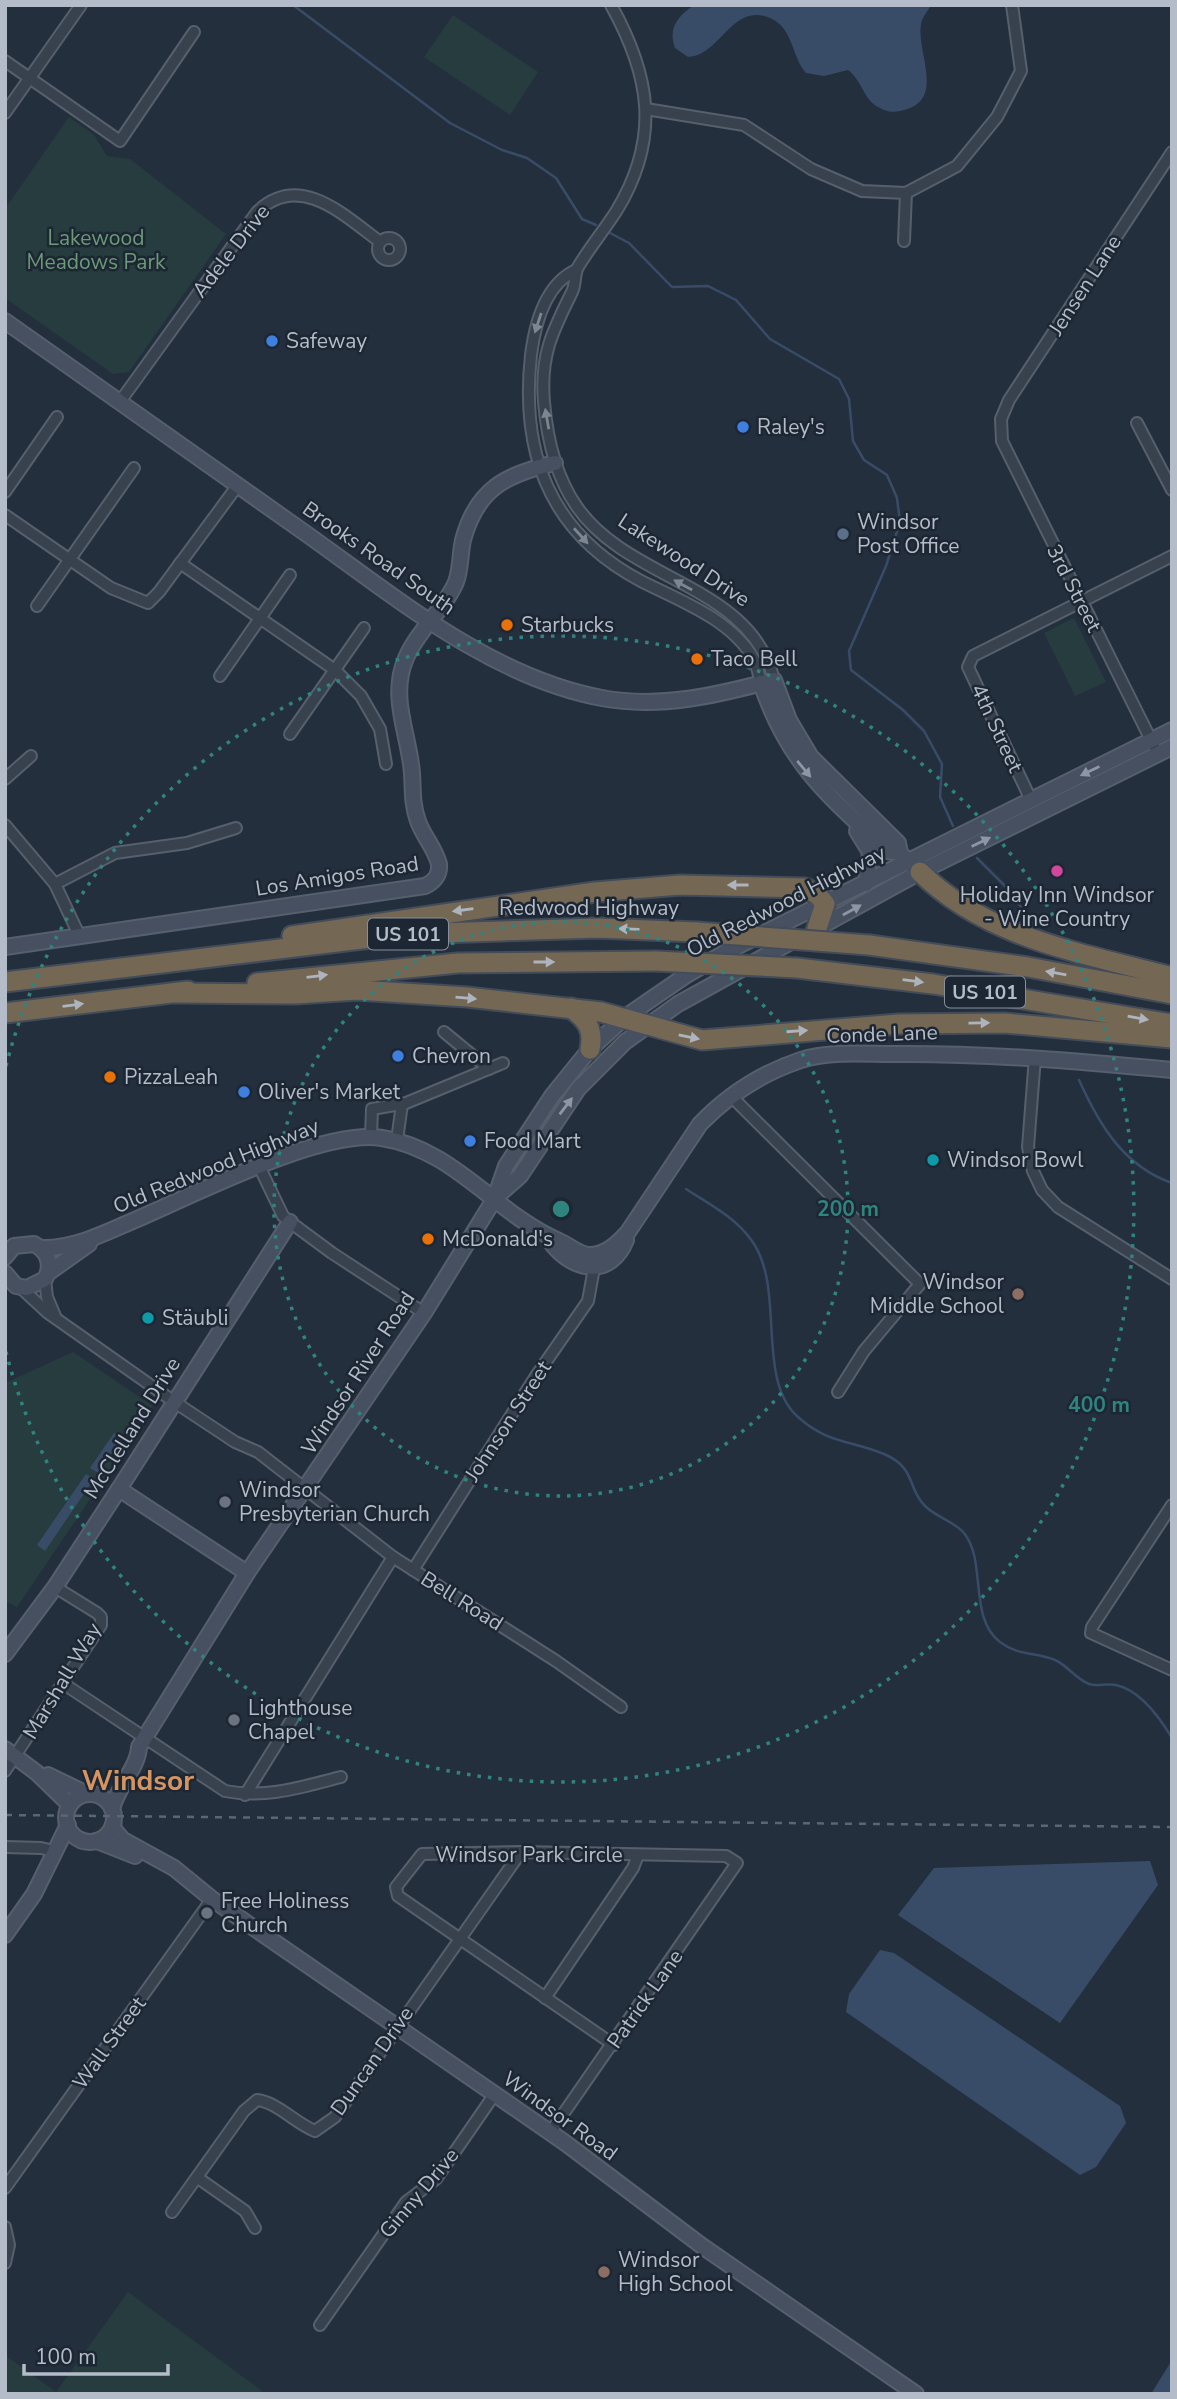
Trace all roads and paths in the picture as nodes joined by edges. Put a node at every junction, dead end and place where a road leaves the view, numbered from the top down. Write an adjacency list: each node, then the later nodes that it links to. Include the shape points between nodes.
1 (81, 5): 6 (street)
2 (611, 5): 7 (street, Lakewood Drive, via 632,44)
3 (1012, 5): 10 (street, via 1021,71 997,117 957,166)
4 (194, 32): 6 (street, via 120,141)
5 (5, 61): 6 (street)
6 (30, 78): 8 (street)
7 (646, 109): 10 (street, via 744,125 811,169 862,191); 13 (street, Lakewood Drive, via 638,162 629,185)
8 (5, 113)
9 (1172, 152): 17 (street, Jensen Lane, via 1009,400)
10 (906, 193): 11 (street)
11 (904, 241)
12 (380, 242): 15 (street, Adele Drive, via 318,199 300,195 269,200)
13 (576, 270): 19 (street, Lakewood Drive, one-way to 13, via 544,404 544,366 547,345 573,289); 20 (street, Lakewood Drive, one-way to 20, via 562,276 546,301 533,343 527,392)
14 (5, 321): 15 (main road, Brooks Road South)
15 (119, 403): 22 (main road, Brooks Road South)
16 (57, 418): 24 (street)
17 (1001, 419): 30 (street, 3rd Street, via 1002,441)
18 (1137, 423): 23 (street)
19 (555, 463): 20 (main road, Los Amigos Road); 37 (street, Lakewood Drive, one-way to 19, via 763,645 740,620 610,540 578,509)
20 (538, 467): 33 (main road, Los Amigos Road, via 495,485 480,503 464,537 456,582); 37 (street, Lakewood Drive, one-way to 37, via 559,512 593,549 618,568 713,619 739,641)
21 (134, 468): 27 (street)
22 (238, 485): 28 (street); 33 (main road, Brooks Road South)
23 (1172, 490)
24 (5, 492)
25 (5, 514): 27 (street)
26 (1172, 556): 30 (street)
27 (69, 560): 28 (street, via 111,588 148,603); 31 (street)
28 (180, 563): 32 (street)
29 (290, 575): 32 (street)
30 (1082, 601): 40 (street, 3rd Street); 45 (street, 4th Street, via 973,656 968,667)
31 (37, 606)
32 (261, 617): 35 (street); 36 (street)
33 (431, 621): 37 (main road, Brooks Road South, via 524,673 603,698 686,700); 54 (main road, Los Amigos Road, via 405,660 398,699 414,809 439,864 432,882)
34 (364, 628): 35 (street)
35 (334, 670): 39 (street); 43 (street, via 360,696 380,729)
36 (220, 676)
37 (768, 681): 46 (main road, Lakewood Drive, one-way to 46, via 773,718 797,761); 49 (main road, Lakewood Drive, via 811,757 898,843)
38 (1172, 730): 40 (main road, Old Redwood Highway)
39 (289, 734)
40 (1154, 747): 41 (main road, Old Redwood Highway); 45 (main road, Old Redwood Highway, one-way to 45); 49 (main road, Old Redwood Highway, one-way to 40)
41 (1172, 747)
42 (31, 756): 44 (street)
43 (386, 764)
44 (5, 779)
45 (1031, 800): 49 (main road, Old Redwood Highway)
46 (846, 813): 49 (main road, Lakewood Drive, via 888,851); 51 (main road, via 870,852)
47 (5, 825): 50 (street)
48 (236, 828): 50 (street, via 187,844 115,853)
49 (910, 863): 51 (main road, Old Redwood Highway); 53 (main road, Old Redwood Highway, one-way to 49); 57 (highway, via 981,919 1037,941)
50 (55, 884): 54 (street)
51 (866, 884): 52 (main road, Old Redwood Highway)
52 (825, 904): 53 (highway); 56 (highway, one-way to 56, via 805,888 780,886 680,885 595,892 324,929); 63 (main road, Old Redwood Highway, via 685,976)
53 (817, 928): 65 (main road, Old Redwood Highway, via 678,1004)
54 (80, 937): 55 (main road, Los Amigos Road)
55 (5, 947)
56 (178, 961): 58 (highway, Redwood Highway / US 101); 60 (highway, Redwood Highway / US 101, one-way to 56, bridge, via 1028,967 869,945 598,928 404,934)
57 (1172, 976)
58 (5, 982)
59 (176, 993): 61 (highway, one-way to 61, via 357,990); 62 (highway, US 101, one-way to 59); 64 (highway, US 101, one-way to 64, bridge, via 382,968 656,961 797,968 933,984)
60 (1172, 994)
61 (571, 1008): 63 (highway); 68 (highway, via 590,1027)
62 (5, 1013)
63 (624, 1018): 65 (highway); 68 (main road, Old Redwood Highway)
64 (1172, 1024)
65 (648, 1026): 67 (highway, one-way to 67, via 702,1040 899,1024 1004,1023); 78 (main road, Old Redwood Highway, one-way to 65, via 520,1176 578,1089)
66 (444, 1032): 71 (street)
67 (1172, 1038)
68 (590, 1049): 78 (main road, Old Redwood Highway, via 506,1166)
69 (1035, 1057): 72 (main road, Conde Lane); 73 (main road, Conde Lane, via 963,1053 804,1059 763,1075); 87 (street, via 1028,1147 1042,1190 1058,1207)
70 (503, 1063): 71 (street)
71 (489, 1069): 74 (street)
72 (1172, 1070)
73 (731, 1096): 80 (main road, Conde Lane, via 700,1124); 91 (street, via 920,1284 864,1351)
74 (402, 1104): 75 (street, via 372,1109); 76 (street)
75 (371, 1136): 76 (main road, Old Redwood Highway); 77 (main road, Old Redwood Highway, via 314,1146)
76 (397, 1140): 78 (main road, Old Redwood Highway, via 429,1152)
77 (260, 1168): 79 (street); 81 (main road, Old Redwood Highway)
78 (495, 1198): 82 (main road, Conde Lane); 89 (main road, Windsor River Road)
79 (290, 1222): 89 (street); 92 (main road, McClelland Drive)
80 (628, 1232): 82 (main road, Conde Lane, via 610,1248 588,1255); 85 (main road, Conde Lane, via 618,1255)
81 (104, 1233): 83 (main road, Old Redwood Highway, via 60,1248); 86 (main road, Old Redwood Highway)
82 (547, 1237): 85 (main road, Conde Lane, via 576,1263)
83 (41, 1248): 84 (main road, Old Redwood Highway, via 20,1243); 86 (main road, via 49,1259)
84 (5, 1257)
85 (594, 1268): 97 (street, Johnson Street, via 588,1301)
86 (46, 1276): 88 (main road, Old Redwood Highway, via 34,1287); 90 (street, via 47,1297)
87 (1172, 1279)
88 (11, 1281): 90 (street, Bell Road)
89 (424, 1312): 94 (main road, Windsor River Road)
90 (56, 1318): 92 (street, Bell Road)
91 (838, 1392)
92 (173, 1401): 93 (main road, McClelland Drive); 94 (street, Bell Road, via 258,1452)
93 (119, 1489): 98 (main road); 99 (main road, McClelland Drive)
94 (306, 1489): 96 (street, Bell Road); 98 (main road, Windsor River Road)
95 (1172, 1505): 101 (street, via 1091,1633)
96 (393, 1557): 97 (street, Bell Road); 110 (street)
97 (413, 1570): 103 (street, Bell Road)
98 (247, 1573): 104 (main road, Windsor River Road)
99 (55, 1587): 100 (main road, McClelland Drive); 102 (street, Marshall Way, via 101,1617 101,1625)
100 (5, 1654)
101 (1172, 1670)
102 (64, 1684): 104 (street); 105 (street, Marshall Way)
103 (621, 1707)
104 (142, 1742): 109 (main road, Windsor River Road, via 116,1776); 110 (street, via 225,1791); 112 (main road, Windsor River Road)
105 (10, 1753): 106 (street, Marshall Way); 107 (main road)
106 (5, 1772)
107 (37, 1773): 109 (main road); 111 (main road)
108 (341, 1777): 110 (street, via 275,1793)
109 (92, 1795): 111 (main road); 112 (main road)
110 (245, 1795)
111 (70, 1805): 113 (main road)
112 (112, 1809): 114 (main road)
113 (68, 1825): 115 (main road); 118 (main road)
114 (112, 1827): 116 (main road); 123 (main road, Windsor Road, via 123,1840)
115 (80, 1839): 116 (main road); 122 (main road)
116 (97, 1841): 123 (main road, Windsor Road)
117 (5, 1847): 118 (street)
118 (54, 1851): 122 (main road)
119 (521, 1852): 120 (street, Windsor Park Circle); 126 (street, Duncan Drive); 126 (street, Windsor Park Circle, via 422,1854 396,1886 398,1896)
120 (638, 1855): 121 (street, Windsor Park Circle, via 726,1856); 127 (street)
121 (737, 1863): 129 (street, Patrick Lane)
122 (45, 1873): 125 (main road)
123 (178, 1873): 124 (main road, Windsor Road)
124 (212, 1899): 128 (main road, Windsor Road); 133 (street, Wall Street)
125 (5, 1935)
126 (460, 1939): 127 (street, Windsor Park Circle); 128 (street, Duncan Drive)
127 (545, 1998): 129 (street, Windsor Park Circle)
128 (396, 2026): 130 (main road, Windsor Road); 132 (street, Duncan Drive, via 324,2126 315,2131 267,2101 257,2100 244,2111)
129 (614, 2045): 131 (street, Patrick Lane)
130 (494, 2095): 131 (main road, Windsor Road); 138 (street, Ginny Drive, via 436,2179 407,2202)
131 (550, 2133): 139 (main road, Windsor Road, via 702,2246)
132 (198, 2178): 134 (street, Duncan Drive); 136 (street, via 245,2211)
133 (5, 2188)
134 (172, 2212)
135 (5, 2227): 137 (street, via 9,2245)
136 (255, 2228)
137 (5, 2263)
138 (320, 2325)
139 (916, 2394)

